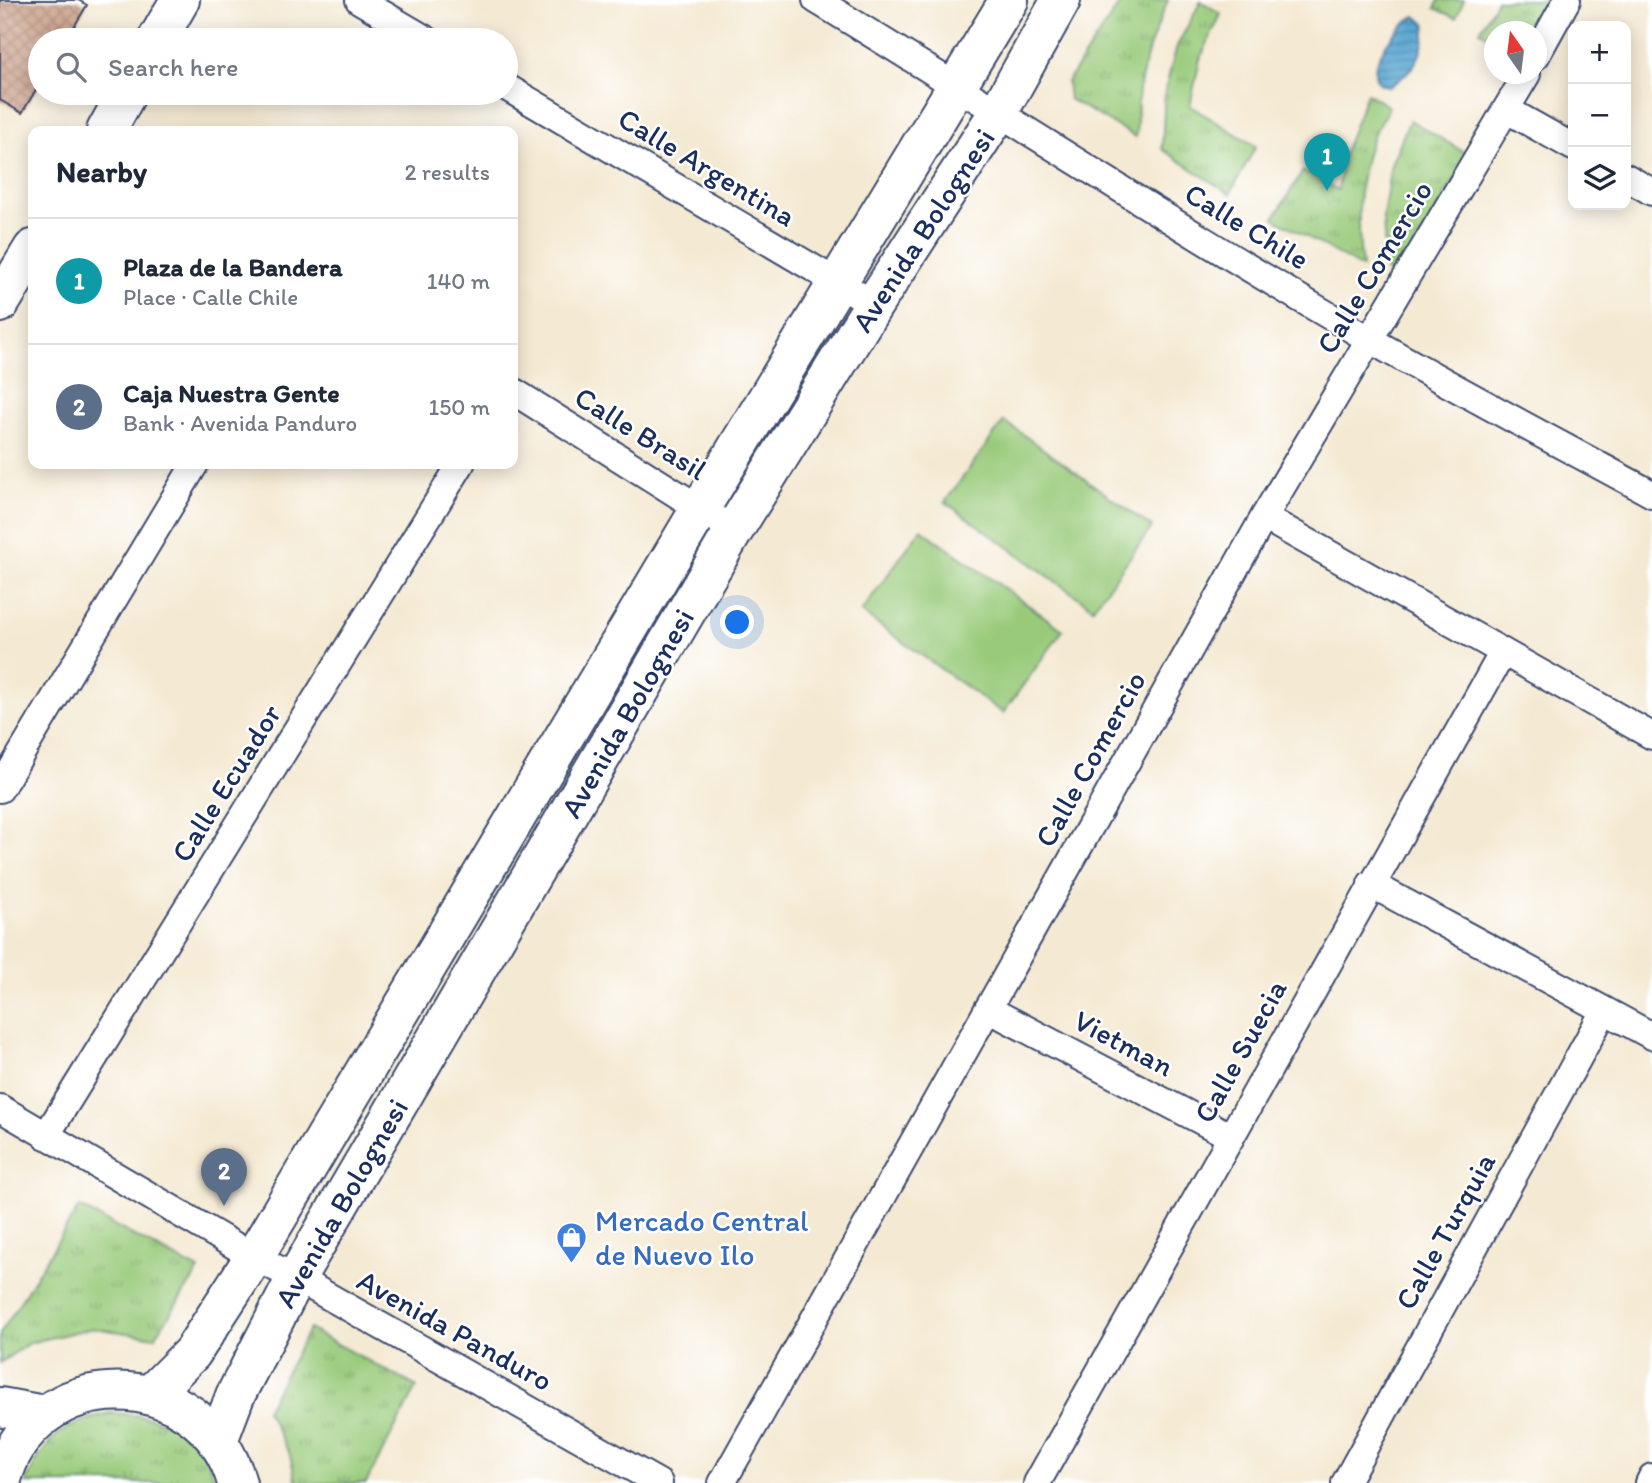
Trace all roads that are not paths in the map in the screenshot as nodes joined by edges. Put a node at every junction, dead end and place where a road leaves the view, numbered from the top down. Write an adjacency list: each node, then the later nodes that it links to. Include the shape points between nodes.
1 (180, 0): 7 (street)
2 (359, 0): 8 (street)
3 (816, 0): 11 (street, Calle Chile)
4 (1009, 0): 11 (street, Avenida Bolognesi)
5 (1061, 0): 15 (street, Avenida Bolognesi)
6 (1567, 0): 9 (street)
7 (164, 28)
8 (407, 28)
9 (1547, 36)
10 (1521, 84): 14 (street, Calle Comercio)
11 (957, 86): 15 (street, Calle Chile); 21 (street, Avenida Bolognesi)
12 (518, 94): 21 (street, Calle Argentina)
13 (120, 105): 16 (street)
14 (1507, 110): 17 (street); 24 (street, Calle Comercio)
15 (998, 113): 23 (street, Avenida Bolognesi); 24 (street, Calle Chile)
16 (109, 126)
17 (1571, 147)
18 (1631, 180): 19 (street)
19 (1652, 192)
20 (28, 257): 22 (street)
21 (838, 283): 23 (street, Calle Argentina); 29 (street, Avenida Bolognesi)
22 (0, 303)
23 (874, 304): 31 (street, Avenida Bolognesi)
24 (1370, 340): 28 (street, Calle Chile); 30 (street, Calle Comercio)
25 (518, 394): 29 (street, Calle Brasil)
26 (192, 469): 34 (street)
27 (458, 469): 40 (street, Calle Ecuador)
28 (1652, 494)
29 (700, 509): 31 (street, Calle Brasil); 42 (street, Avenida Bolognesi)
30 (1264, 517): 32 (street); 36 (street, Calle Comercio)
31 (734, 530): 43 (street, Avenida Bolognesi)
32 (1503, 652): 33 (street); 35 (street, Calle Suecia)
33 (1652, 736)
34 (0, 789)
35 (1371, 884): 37 (street); 41 (street, Calle Suecia)
36 (988, 1010): 41 (street, Vietman); 52 (street, Calle Comercio)
37 (1604, 1011): 38 (street); 54 (street, Calle Turquia)
38 (1652, 1036)
39 (0, 1108): 40 (street, Avenida Panduro)
40 (46, 1136): 42 (street, Avenida Panduro)
41 (1230, 1136): 53 (street, Calle Suecia)
42 (254, 1257): 43 (street, Avenida Panduro); 44 (street, Avenida Bolognesi, via 192,1353)
43 (296, 1278): 47 (street, Avenida Bolognesi, via 235,1396); 51 (street, Avenida Panduro)
44 (150, 1395): 46 (street, via 95,1393); 47 (street, via 188,1412)
45 (0, 1407): 46 (street)
46 (44, 1415): 49 (street, via 20,1440)
47 (218, 1441): 50 (street)
48 (1652, 1477): 55 (street)
49 (1, 1483)
50 (237, 1483)
51 (659, 1483)
52 (722, 1483)
53 (1037, 1483)
54 (1345, 1483)
55 (1649, 1483)

